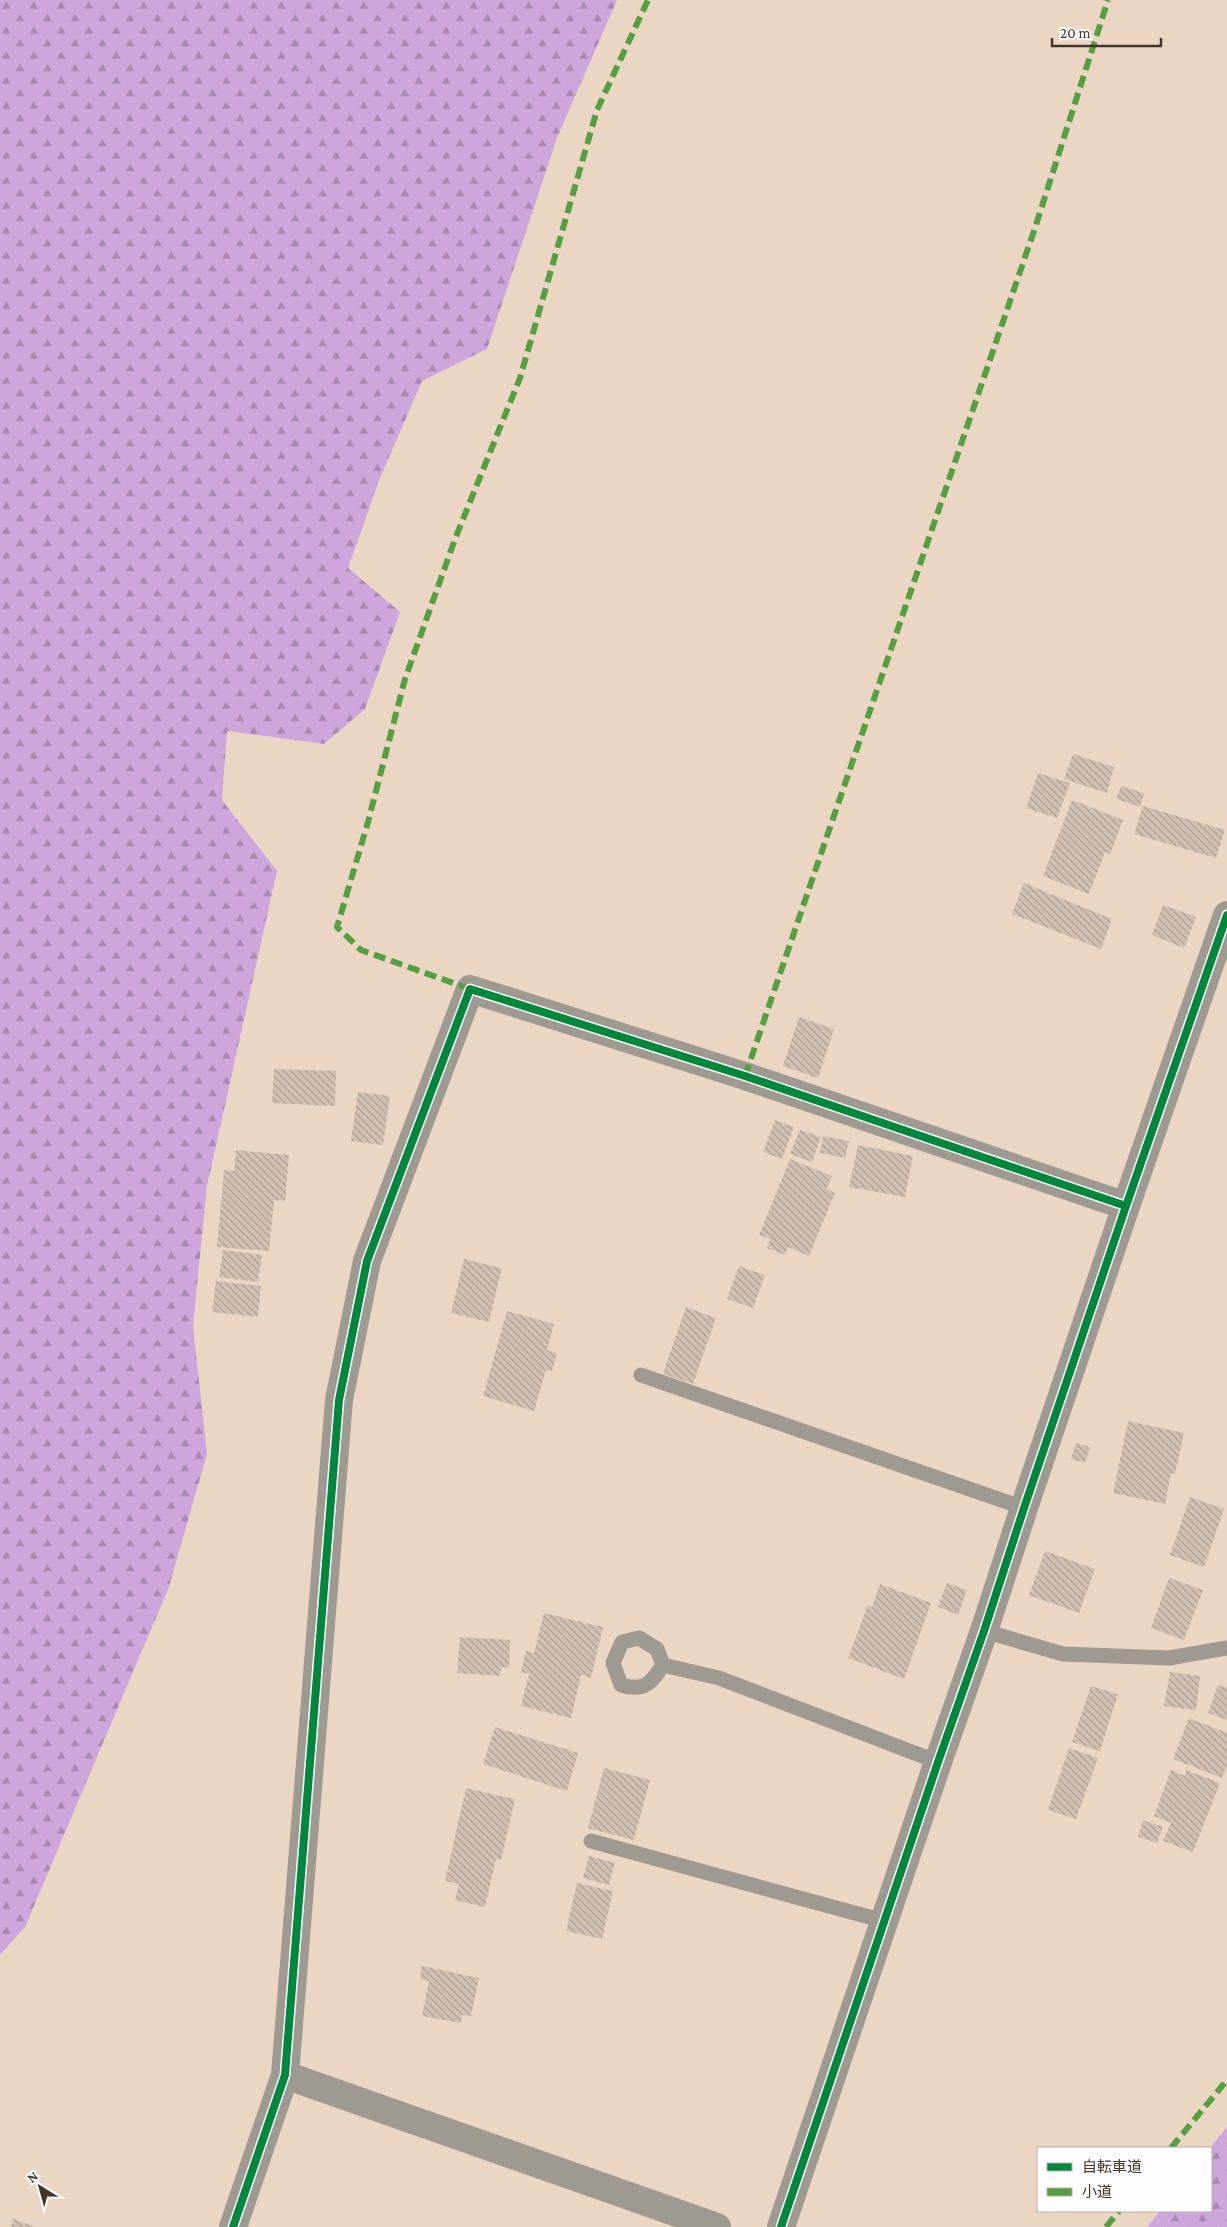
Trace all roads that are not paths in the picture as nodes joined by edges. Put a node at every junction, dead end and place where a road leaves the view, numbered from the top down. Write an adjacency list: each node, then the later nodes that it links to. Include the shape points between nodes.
1 (1227, 915): 2 (street)
2 (1126, 1206): 4 (street); 11 (street, via 745,1076 470,989 367,1261 339,1400)
3 (641, 1375): 4 (lane)
4 (1024, 1508): 5 (street)
5 (984, 1631): 6 (lane, via 1063,1654 1169,1658); 8 (street)
6 (1227, 1648)
7 (663, 1665): 8 (lane, via 719,1678)
8 (938, 1762): 10 (street)
9 (592, 1841): 10 (lane)
10 (884, 1920): 14 (street)
11 (285, 2075): 12 (street); 13 (street)
12 (233, 2227)
13 (717, 2227)
14 (781, 2227)

